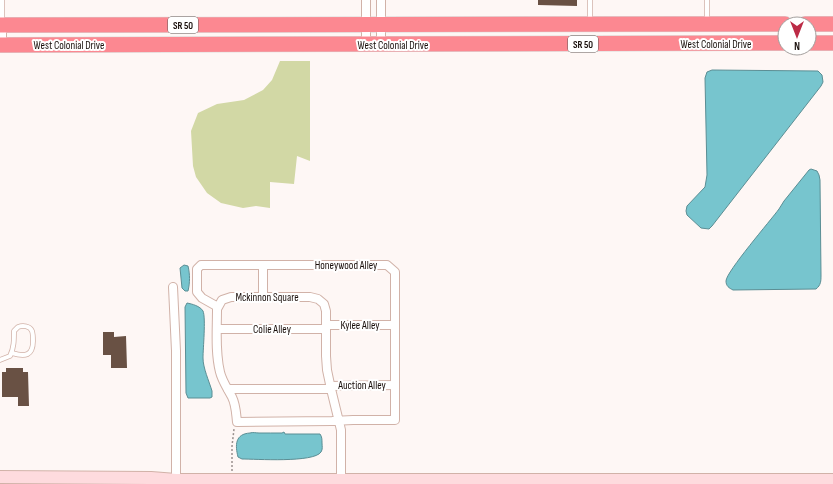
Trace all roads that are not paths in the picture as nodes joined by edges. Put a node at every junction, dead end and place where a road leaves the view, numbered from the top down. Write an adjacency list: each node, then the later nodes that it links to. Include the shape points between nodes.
1 (2, 0): 11 (lane)
2 (366, 0): 12 (street)
3 (380, 0): 12 (street)
4 (590, 0): 6 (lane)
5 (707, 0): 7 (lane)
6 (590, 24): 7 (highway, West Colonial Drive / SR 50); 12 (highway, West Colonial Drive / SR 50)
7 (707, 24): 8 (highway, West Colonial Drive / SR 50)
8 (777, 24)
9 (817, 24): 10 (highway)
10 (833, 24)
11 (1, 25): 12 (highway, West Colonial Drive / SR 50); 16 (street)
12 (373, 25): 17 (street); 17 (street)
13 (777, 43): 17 (highway, West Colonial Drive / SR 50)
14 (817, 43): 15 (highway)
15 (833, 43)
16 (1, 45): 17 (highway, West Colonial Drive / SR 50)
17 (373, 45)
18 (263, 265): 20 (street); 21 (street, Honeywood Alley, via 202,265 197,269 197,292); 22 (street, Honeywood Alley, via 387,264 395,272)
19 (173, 287): 32 (street, via 176,351)
20 (263, 297): 21 (street, Mckinnon Square, via 231,297 222,300); 23 (street, Mckinnon Square, via 318,299 324,304 326,311)
21 (218, 307): 24 (street)
22 (395, 325): 23 (street, Kylee Alley); 27 (street, Honeywood Alley)
23 (326, 327): 24 (street, Colie Alley); 28 (street, Mckinnon Square)
24 (217, 329): 29 (street, via 220,373)
25 (12, 353): 25 (lane, via 14,331 18,327 30,328 33,349 25,355); 26 (lane)
26 (0, 360)
27 (395, 385): 28 (street, Auction Alley); 30 (street, Honeywood Alley, via 395,420)
28 (330, 387): 29 (street, Auction Alley); 30 (street, Mckinnon Square)
29 (228, 389): 30 (street, via 236,407 236,422)
30 (338, 421): 34 (street, Mckinnon Square, via 341,430)
31 (0, 477): 32 (street)
32 (176, 480): 34 (street); 36 (street)
33 (833, 480): 35 (street)
34 (341, 482): 35 (street)
35 (740, 482)
36 (158, 484)

